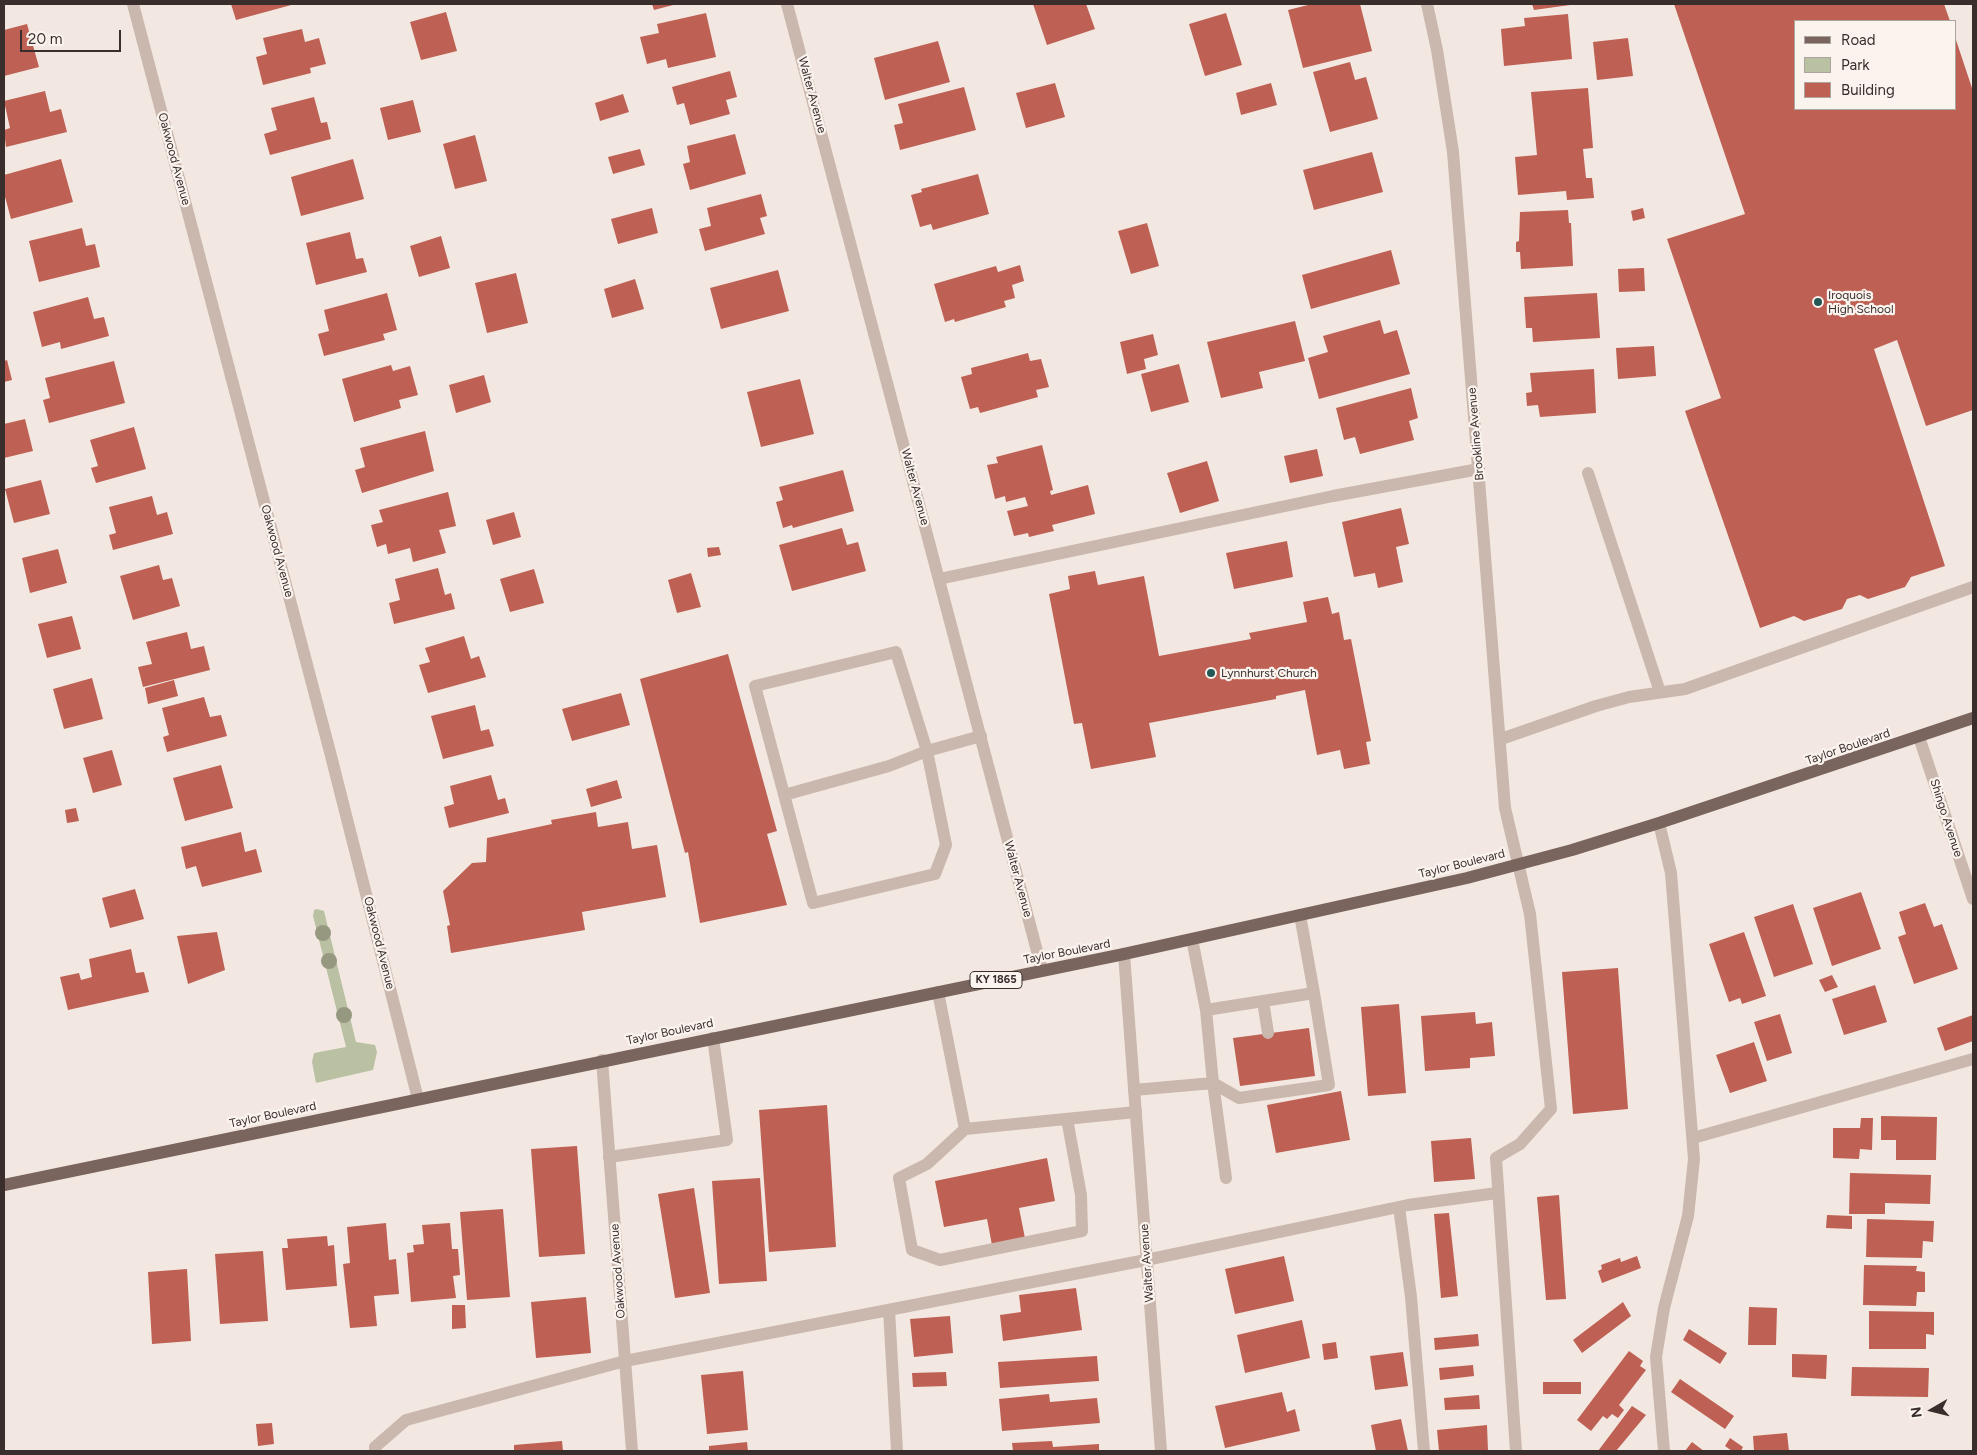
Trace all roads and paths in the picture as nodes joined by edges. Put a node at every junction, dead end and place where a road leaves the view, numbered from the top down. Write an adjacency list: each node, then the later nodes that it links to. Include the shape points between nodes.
1 (133, 4): 32 (street, Oakwood Avenue)
2 (787, 4): 6 (street, Walter Avenue)
3 (1427, 4): 4 (street, Brookline Avenue, via 1453,152)
4 (1479, 469): 6 (street, via 1333,496); 12 (street, Brookline Avenue)
5 (1588, 473): 8 (street)
6 (939, 579): 10 (street, Walter Avenue)
7 (1973, 587): 8 (street, via 1685,688)
8 (1660, 692): 12 (street, via 1596,706)
9 (1973, 718): 11 (main road, Taylor Boulevard / KY 1865)
10 (980, 736): 13 (street); 21 (street, Walter Avenue)
11 (1919, 737): 15 (main road, Taylor Boulevard / KY 1865); 17 (street, Shingo Avenue)
12 (1501, 739): 16 (street, Brookline Avenue, via 1505,808)
13 (927, 751): 14 (street, via 888,766); 14 (street, via 896,652 755,686); 14 (street, via 946,845 935,874 813,903)
14 (784, 794)
15 (1659, 823): 16 (main road, Taylor Boulevard / KY 1865); 36 (street, via 1671,873)
16 (1519, 864): 18 (main road, Taylor Boulevard / KY 1865); 40 (street, Brookline Avenue, via 1530,914 1551,1109 1520,1144 1496,1158)
17 (1973, 899)
18 (1300, 915): 19 (main road, Taylor Boulevard / KY 1865); 23 (street)
19 (1192, 939): 20 (main road, Taylor Boulevard / KY 1865); 25 (street)
20 (1124, 954): 21 (main road, Taylor Boulevard / KY 1865); 31 (street, Walter Avenue)
21 (1042, 970): 22 (main road, Taylor Boulevard / KY 1865)
22 (938, 992): 27 (main road, Taylor Boulevard / KY 1865); 35 (street)
23 (1314, 993): 24 (street); 30 (street, via 1329,1085 1277,1087 1239,1098)
24 (1263, 1001): 25 (street); 26 (street)
25 (1206, 1010): 30 (street)
26 (1268, 1033)
27 (713, 1038): 29 (main road, Taylor Boulevard / KY 1865); 37 (street, via 727,1140)
28 (1973, 1059): 36 (street)
29 (602, 1060): 32 (main road, Taylor Boulevard / KY 1865); 37 (street, Oakwood Avenue)
30 (1213, 1083): 31 (street); 38 (street)
31 (1134, 1090): 33 (street, Walter Avenue)
32 (418, 1099): 39 (main road, Taylor Boulevard / KY 1865)
33 (1136, 1112): 34 (street); 42 (street, Walter Avenue)
34 (1067, 1119): 35 (street); 35 (street, via 1081,1195 1082,1232 940,1260 912,1250 899,1178 928,1164)
35 (964, 1128)
36 (1693, 1138): 51 (street, via 1688,1216 1664,1308 1656,1357)
37 (609, 1157): 44 (street, Oakwood Avenue)
38 (1226, 1178)
39 (4, 1185)
40 (1497, 1193): 41 (street); 50 (street)
41 (1399, 1207): 42 (street); 49 (street, via 1411,1297)
42 (1146, 1260): 43 (street); 48 (street, Walter Avenue)
43 (889, 1310): 44 (street); 47 (street)
44 (625, 1361): 45 (street, via 406,1420 375,1447); 46 (street, Oakwood Avenue)
45 (375, 1451)
46 (632, 1451)
47 (897, 1451)
48 (1161, 1451)
49 (1424, 1451)
50 (1516, 1451)
51 (1664, 1451)

